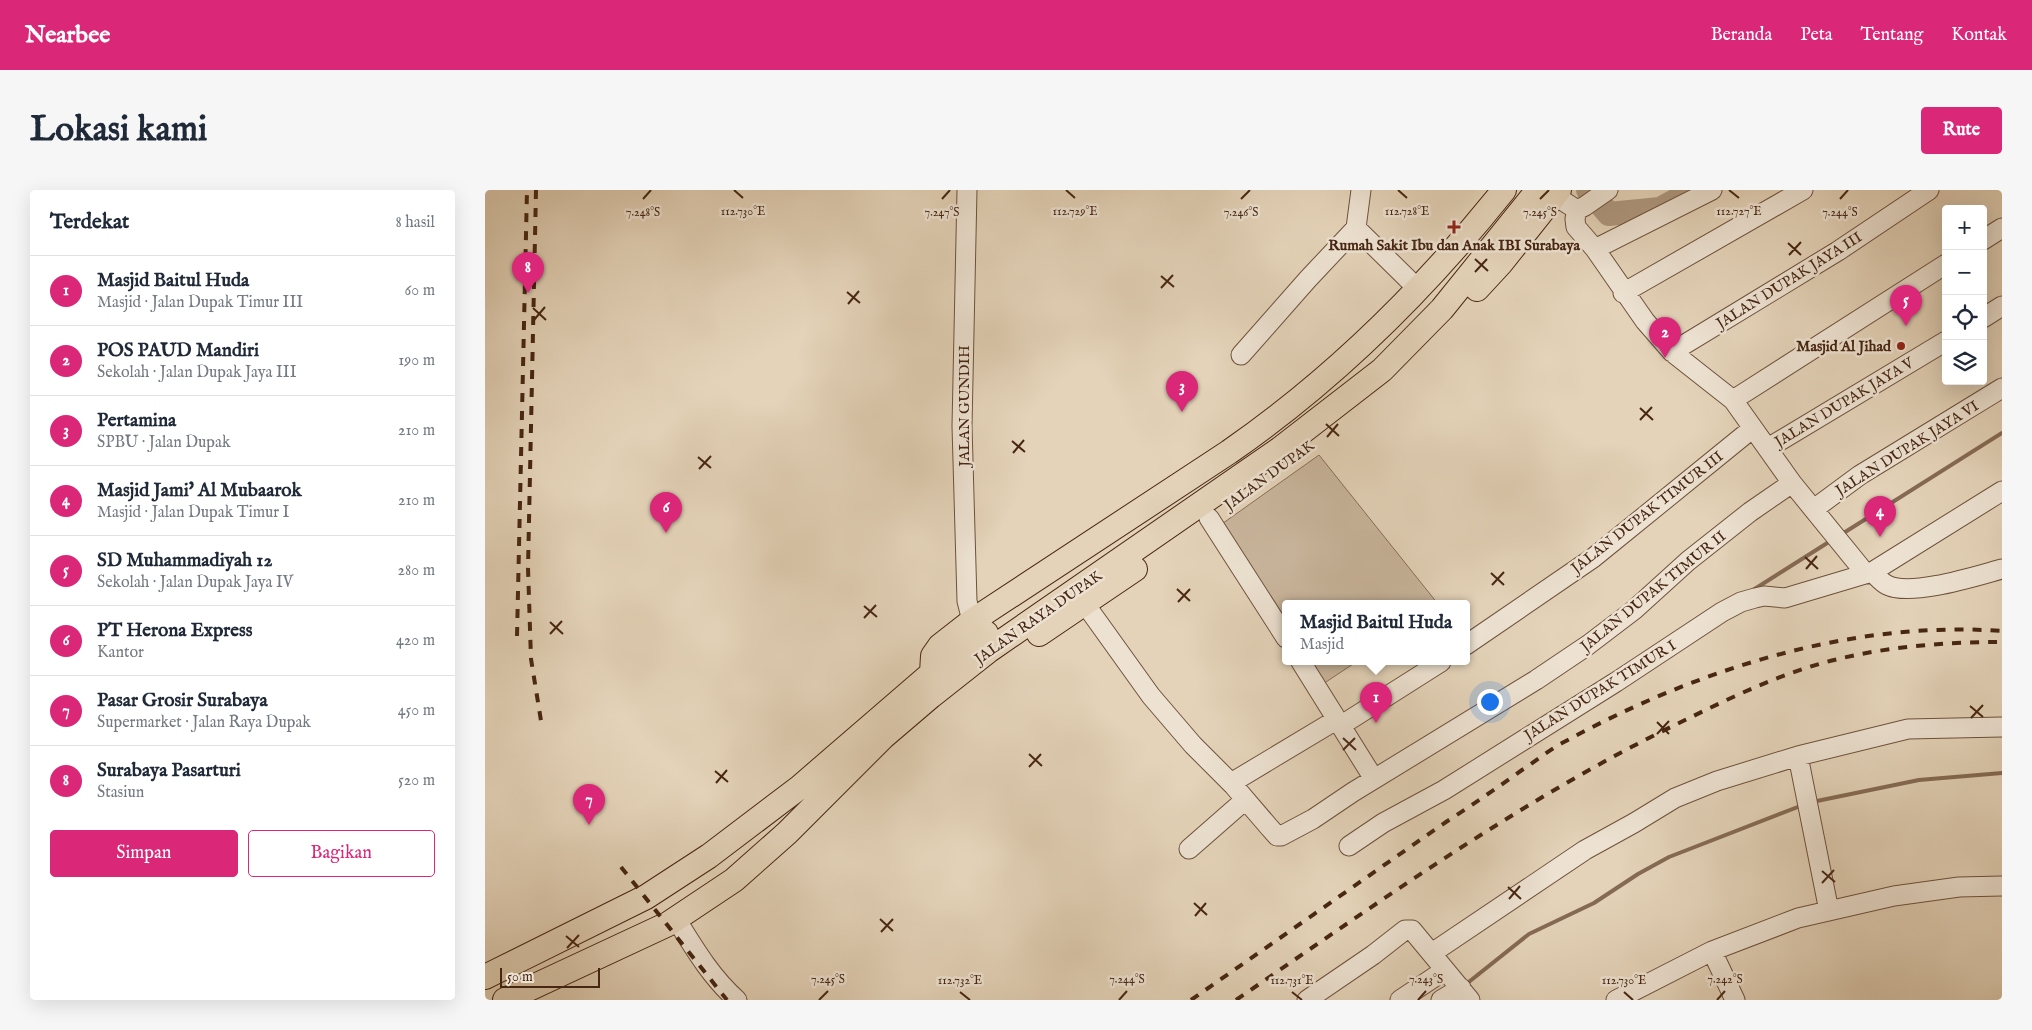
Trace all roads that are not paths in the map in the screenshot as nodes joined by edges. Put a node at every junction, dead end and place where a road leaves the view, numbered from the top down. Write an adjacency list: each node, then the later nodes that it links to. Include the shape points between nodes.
1 (967, 190): 37 (street, JALAN GUNDIH, via 962,426 967,601)
2 (1361, 190): 11 (street)
3 (1504, 190): 17 (main road)
4 (1520, 190): 16 (main road, JALAN RAYA DUPAK)
5 (1712, 190): 14 (street)
6 (1803, 190): 18 (street)
7 (1929, 190): 22 (street, JALAN DUPAK JAYA III, via 1838,251)
8 (1606, 191): 10 (street)
9 (1550, 192): 10 (street); 16 (main road, JALAN RAYA DUPAK)
10 (1581, 208): 14 (street, via 1575,217 1577,227)
11 (1356, 228): 17 (street); 23 (street)
12 (2002, 228): 13 (street)
13 (1987, 237)
14 (1595, 249): 18 (street)
15 (1942, 267): 25 (street)
16 (1462, 284): 26 (main road, JALAN RAYA DUPAK, via 1433,297 1371,359); 32 (main road, JALAN DUPAK, via 1403,370 1342,421); 42 (main road, JALAN RAYA DUPAK, via 1443,309 1381,370 1280,449 988,651)
17 (1418, 289): 26 (main road)
18 (1623, 293): 22 (street)
19 (2002, 306): 20 (street)
20 (1987, 315)
21 (1942, 343): 28 (street, JALAN DUPAK JAYA V)
22 (1672, 352): 25 (street)
23 (1241, 355)
24 (2002, 388): 31 (street, JALAN DUPAK JAYA VI, via 1860,475)
25 (1733, 400): 27 (street)
26 (1297, 410): 33 (main road, JALAN RAYA DUPAK, via 1239,462)
27 (1753, 428): 28 (street); 39 (street, JALAN DUPAK TIMUR III, via 1593,558)
28 (1768, 448): 29 (street)
29 (1792, 483): 31 (street); 46 (street, JALAN DUPAK TIMUR II, via 1688,561 1634,610 1588,645)
30 (2002, 491): 35 (street, JALAN DUPAK TIMUR I)
31 (1814, 508): 35 (street)
32 (1209, 518): 36 (main road, JALAN DUPAK); 38 (street)
33 (1125, 530): 37 (main road); 42 (main road, JALAN RAYA DUPAK, via 975,641)
34 (2002, 569): 35 (street, via 1938,585 1899,589)
35 (1869, 573): 50 (street, JALAN DUPAK TIMUR I, via 1785,598 1764,596 1741,602 1444,790 1383,823)
36 (1085, 604): 42 (main road, JALAN DUPAK, via 955,694 946,696); 47 (street, via 1151,696)
37 (972, 621): 42 (main road, via 940,646 933,656)
38 (1282, 632)
39 (1470, 642)
40 (1303, 665): 43 (street)
41 (1436, 665): 43 (street)
42 (931, 685): 49 (main road, JALAN RAYA DUPAK); 52 (main road, JALAN RAYA DUPAK)
43 (1338, 723): 46 (street); 47 (street)
44 (2002, 727): 45 (street, via 1908,729)
45 (1798, 756): 54 (street); 57 (street, via 1717,781 1675,798 1563,864)
46 (1374, 779): 48 (street, JALAN DUPAK TIMUR II, via 1281,836 1277,836)
47 (1231, 784): 48 (street)
48 (1245, 800): 51 (street)
49 (741, 833): 52 (main road); 59 (main road, JALAN RAYA DUPAK, via 646,897)
50 (1349, 846)
51 (1189, 849)
52 (764, 855): 55 (main road, JALAN RAYA DUPAK, via 734,880)
53 (2002, 886): 54 (street, via 1959,887 1894,896)
54 (1829, 911): 56 (street, via 1798,918)
55 (676, 919): 61 (main road, JALAN RAYA DUPAK); 62 (street, via 703,961)
56 (1712, 952): 66 (street); 67 (street)
57 (1432, 953): 58 (street); 63 (street, via 1409,929 1405,930)
58 (1445, 970): 60 (street); 64 (street)
59 (485, 977)
60 (1466, 994): 65 (street)
61 (505, 1000)
62 (737, 1000)
63 (1307, 1000)
64 (1401, 1000)
65 (1441, 1000)
66 (1616, 1000)
67 (1735, 1000)

